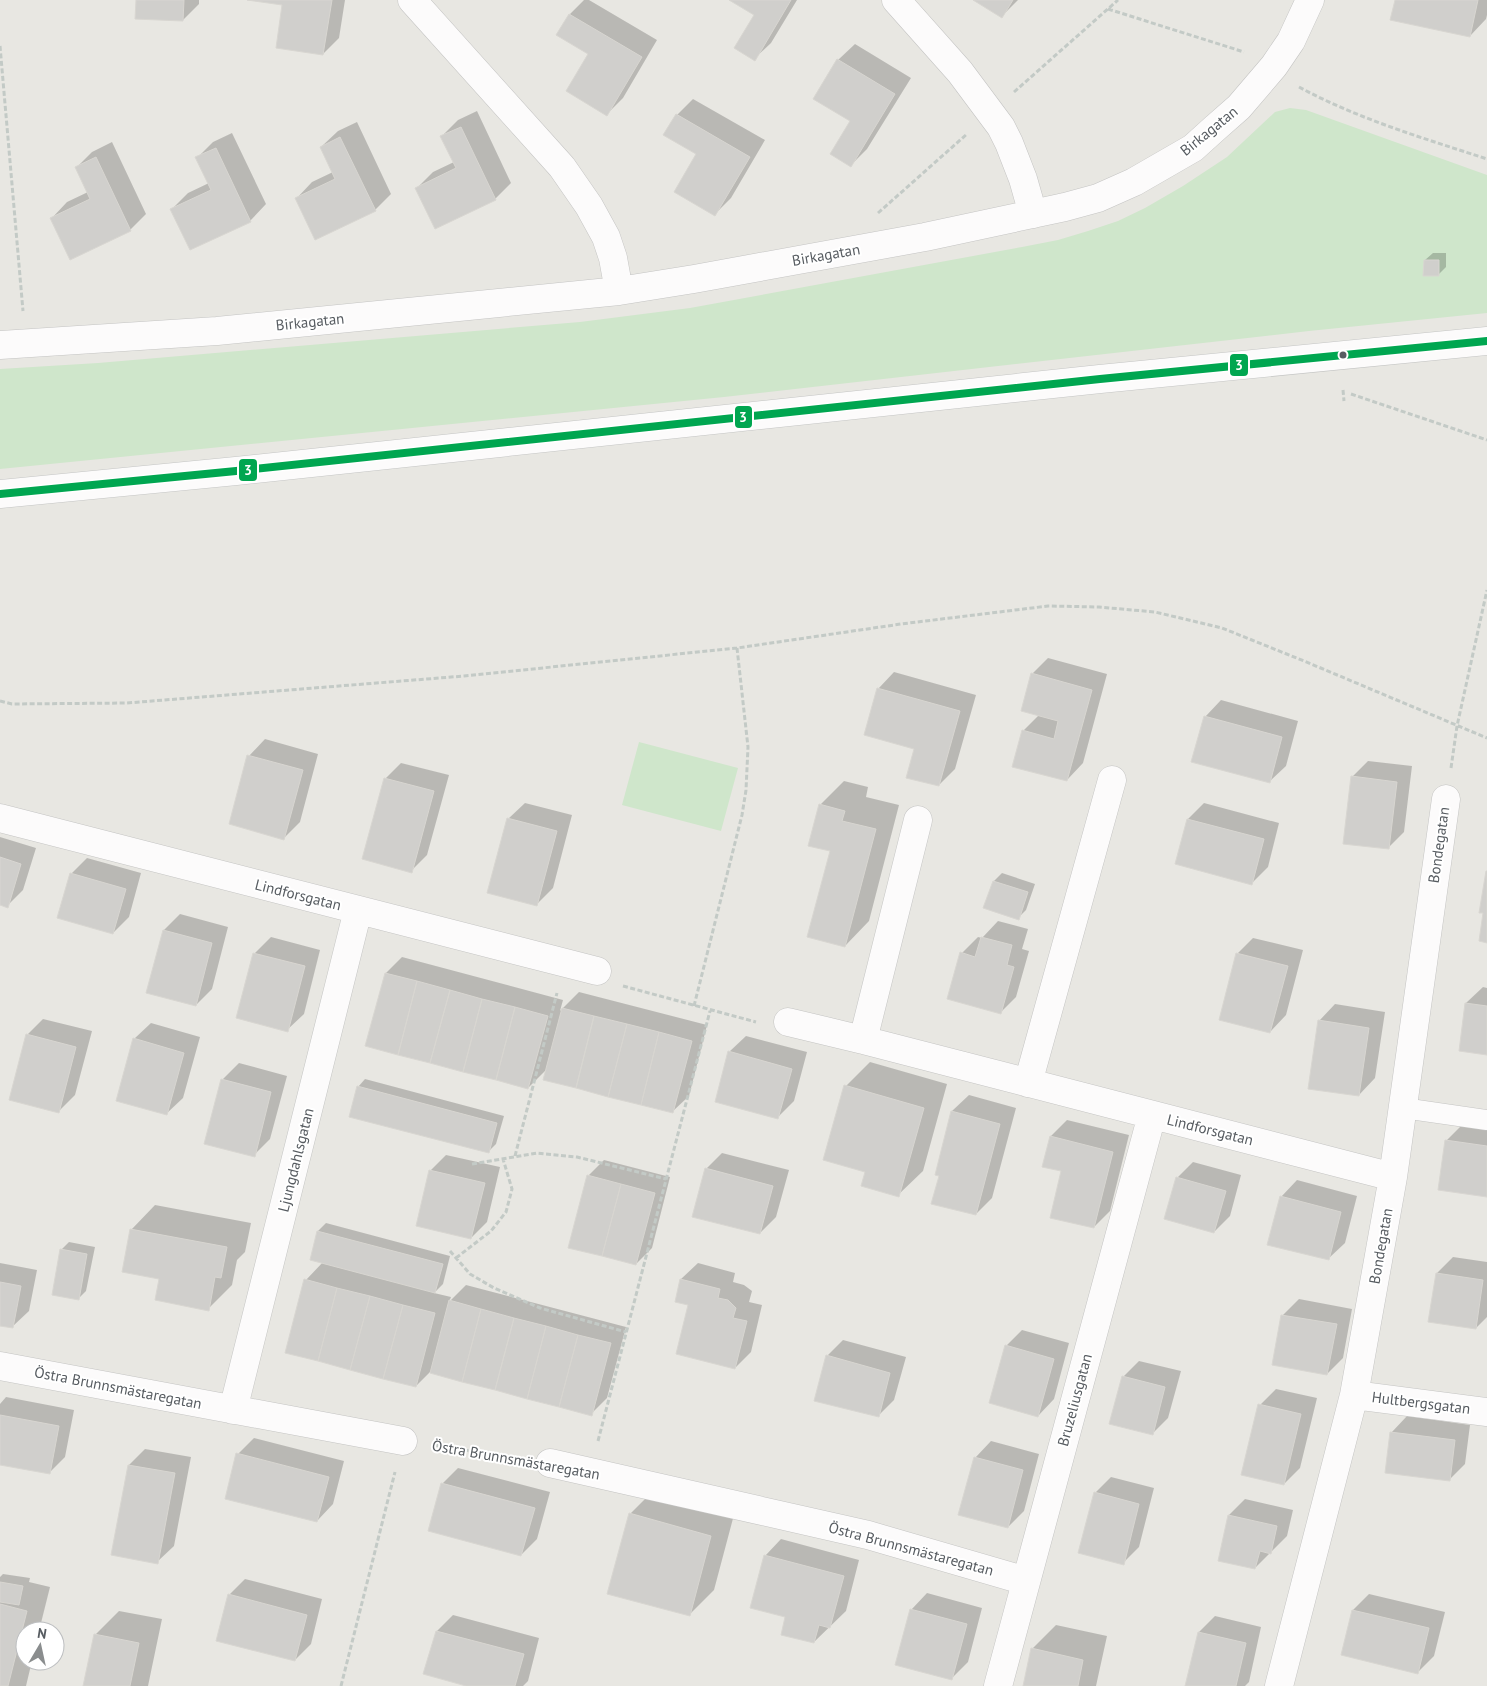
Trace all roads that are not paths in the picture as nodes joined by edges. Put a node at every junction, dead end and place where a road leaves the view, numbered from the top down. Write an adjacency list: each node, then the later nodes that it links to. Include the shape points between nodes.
1 (412, 0): 5 (street, via 562,167 606,237)
2 (896, 0): 4 (street, via 960,72 1001,127)
3 (1310, 0): 4 (street, Birkagatan, via 1291,41 1261,63 1239,107 1193,148 1134,182 1098,198)
4 (1033, 214): 5 (street, Birkagatan)
5 (618, 292): 7 (street, Birkagatan, via 217,331)
6 (1487, 341): 8 (street)
7 (13, 344)
8 (0, 494)
9 (1112, 780): 17 (street)
10 (1446, 798): 18 (street, Bondegatan)
11 (0, 818): 13 (street, Lindforsgatan)
12 (918, 820): 16 (street)
13 (358, 910): 14 (street, Lindforsgatan); 24 (street, Ljungdahlsgatan)
14 (597, 971)
15 (788, 1022): 16 (street, Lindforsgatan)
16 (863, 1040): 17 (street, Lindforsgatan)
17 (1028, 1083): 19 (street, Lindforsgatan)
18 (1403, 1108): 20 (lane); 21 (street, Bondegatan)
19 (1152, 1115): 21 (street, Lindforsgatan); 28 (street, Bruzeliusgatan)
20 (1487, 1120)
21 (1393, 1177): 23 (street, Bondegatan)
22 (0, 1366): 24 (street, Östra Brunnsmästaregatan)
23 (1354, 1395): 25 (street, Hultbergsgatan); 30 (street, Bondegatan)
24 (233, 1410): 26 (street, Östra Brunnsmästaregatan)
25 (1487, 1412)
26 (403, 1441)
27 (550, 1463): 28 (street, Östra Brunnsmästaregatan, via 868,1535)
28 (1026, 1581): 29 (street, Bruzeliusgatan)
29 (998, 1686)
30 (1279, 1686)

